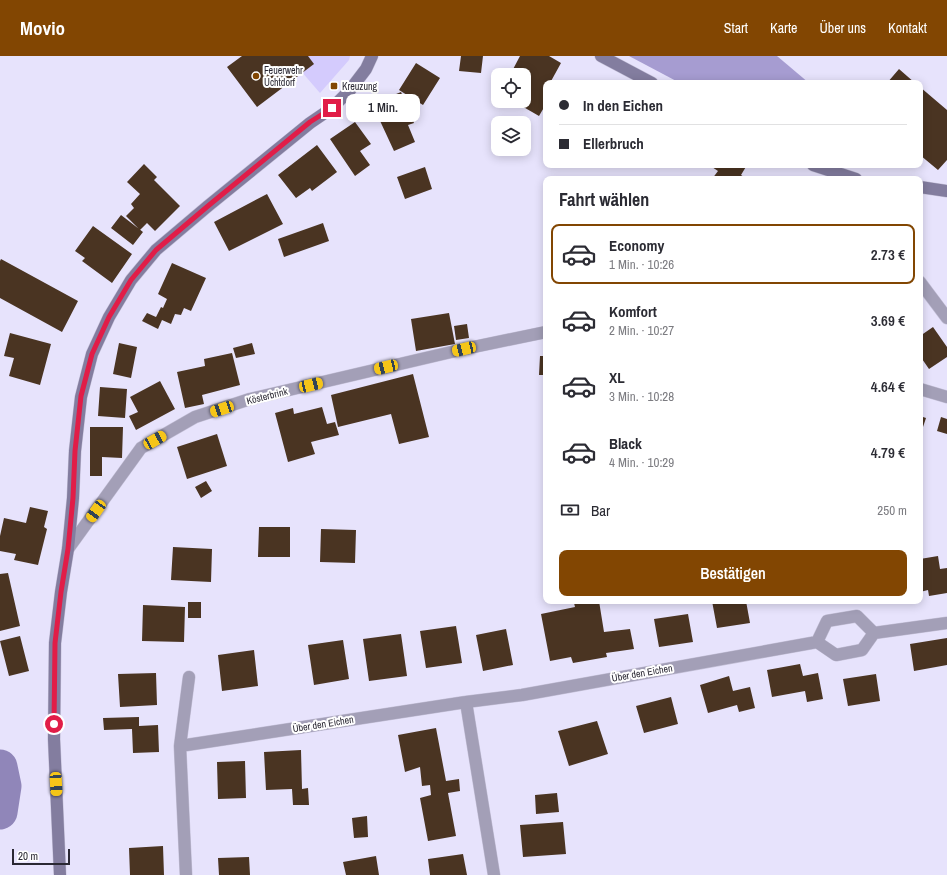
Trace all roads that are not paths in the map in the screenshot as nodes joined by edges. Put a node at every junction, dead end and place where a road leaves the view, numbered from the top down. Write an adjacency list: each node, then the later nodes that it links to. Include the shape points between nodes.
1 (372, 56): 13 (street, via 366,70 332,108 310,122 156,250 131,280 109,317 92,354 81,396)
2 (601, 56): 3 (street)
3 (646, 80)
4 (822, 168): 5 (street)
5 (847, 176)
6 (923, 188): 7 (street)
7 (947, 191)
8 (923, 286): 9 (street)
9 (947, 318)
10 (543, 333): 13 (street, Kösterbrink, via 250,399 195,417 141,448)
11 (923, 390): 12 (street)
12 (947, 397)
13 (68, 549): 20 (street, via 55,643 54,739)
14 (947, 623): 15 (street)
15 (874, 633): 16 (street, via 862,650 836,655); 16 (street, via 857,616 827,621)
16 (818, 642): 18 (street, Über den Eichen, via 522,695)
17 (189, 677): 19 (street)
18 (466, 702): 19 (street, Über den Eichen); 22 (street)
19 (180, 746): 21 (street)
20 (60, 875)
21 (186, 875)
22 (494, 875)

